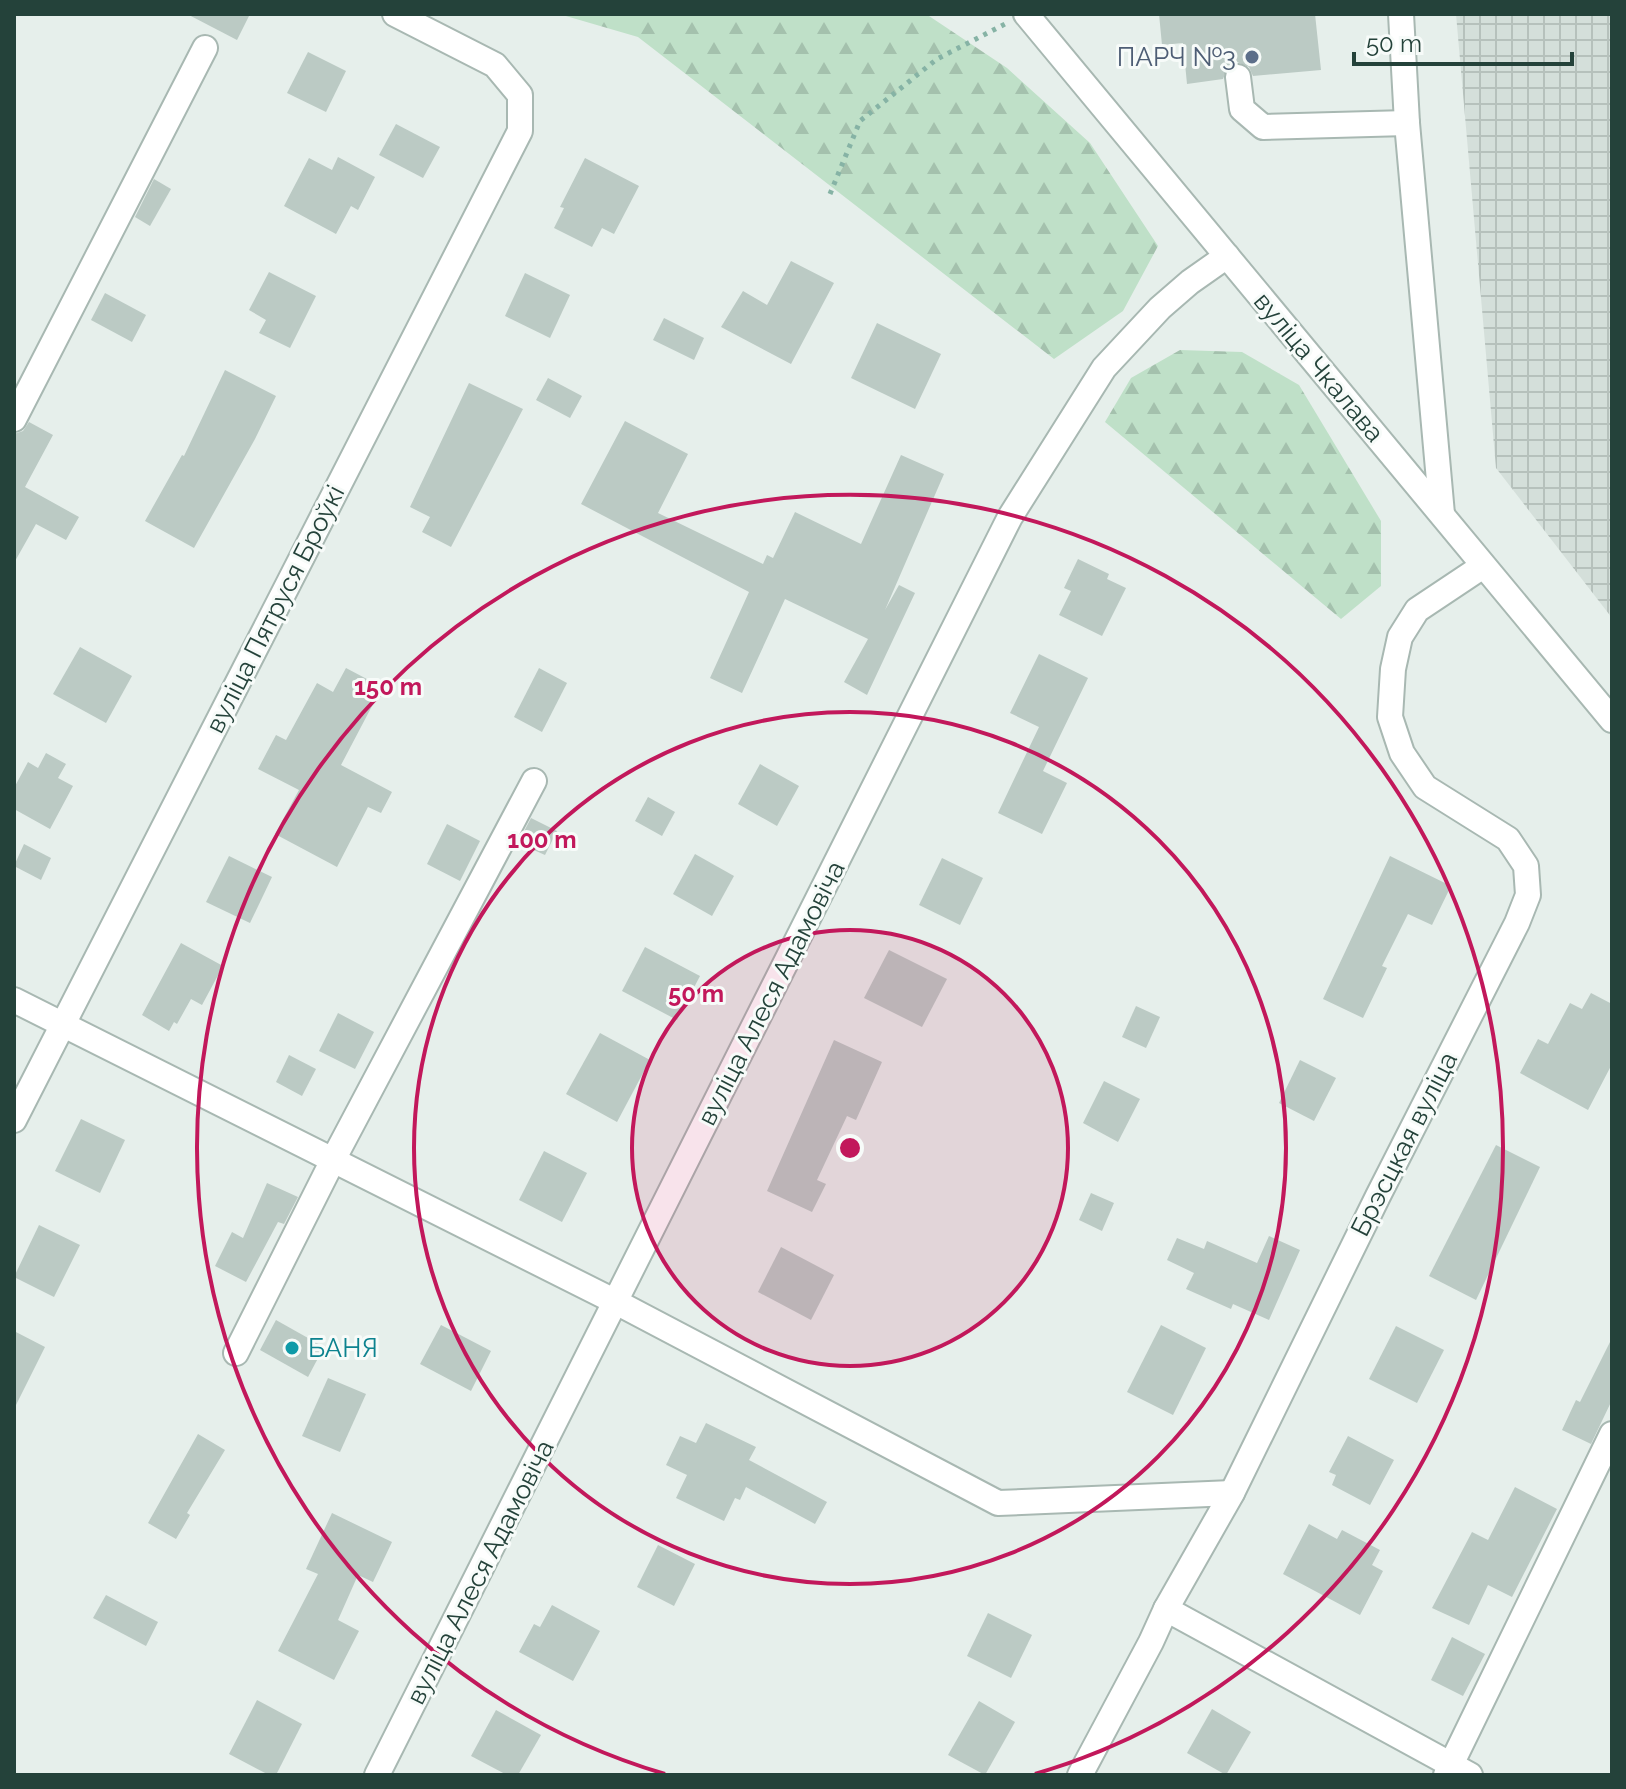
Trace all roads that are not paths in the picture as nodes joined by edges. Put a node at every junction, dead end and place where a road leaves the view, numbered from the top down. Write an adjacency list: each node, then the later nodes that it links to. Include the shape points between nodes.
1 (395, 14): 14 (street, вуліца Пятруся Броўкі, via 495,65 520,95 520,131)
2 (1401, 14): 6 (street)
3 (1018, 17): 7 (street, вуліца Чкалава)
4 (205, 48): 8 (street)
5 (1238, 77): 6 (street, via 1242,109 1263,127)
6 (1407, 123): 9 (street)
7 (1227, 256): 9 (street, вуліца Чкалава); 17 (street, вуліца Алеся Адамовіча, via 1160,308 1104,368 1010,517)
8 (14, 419)
9 (1442, 514): 10 (street, вуліца Чкалава)
10 (1483, 566): 11 (street, вуліца Чкалава); 20 (street, Брэсцкая вуліца, via 1417,610 1400,637 1390,717 1402,753 1425,787 1508,839 1526,866 1528,895)
11 (1612, 720)
12 (534, 781): 16 (street)
13 (14, 1000): 14 (street)
14 (63, 1024): 15 (street, вуліца Пятруся Броўкі); 16 (street)
15 (14, 1120)
16 (333, 1160): 17 (street); 18 (street)
17 (616, 1302): 20 (street, via 998,1503); 23 (street, вуліца Алеся Адамовіча)
18 (236, 1353)
19 (1612, 1434): 22 (street)
20 (1232, 1493): 21 (street, Брэсцкая вуліца)
21 (1166, 1609): 22 (street); 24 (street, Брэсцкая вуліца)
22 (1456, 1772)
23 (377, 1775)
24 (1080, 1775)

